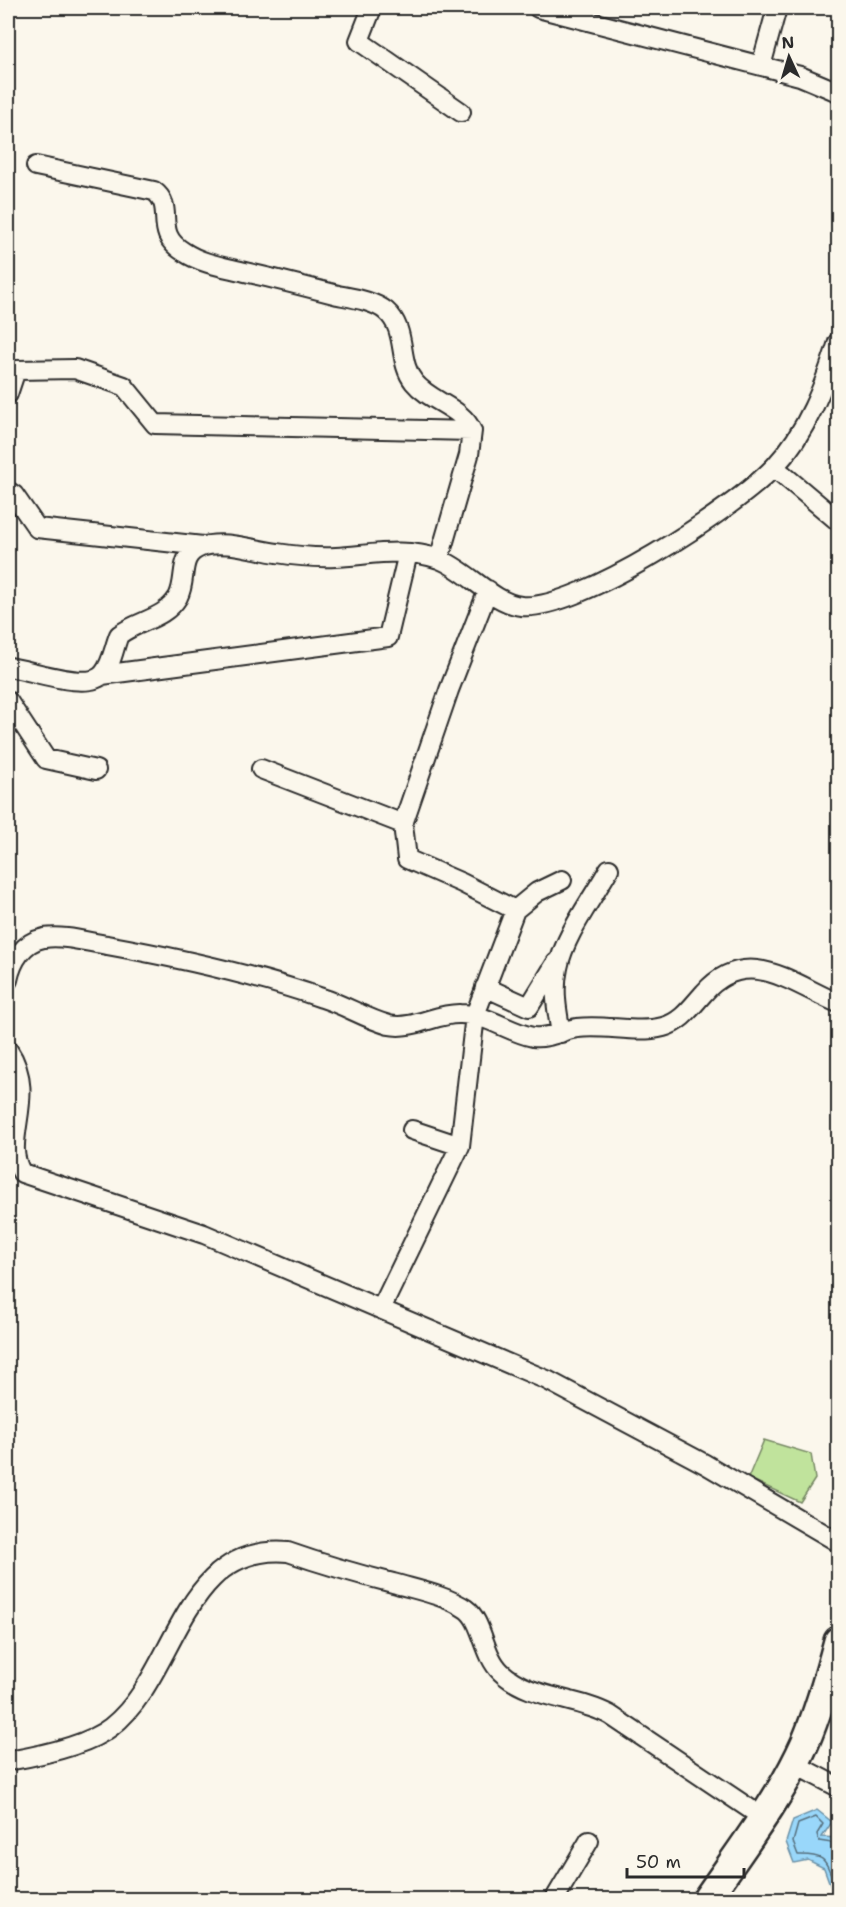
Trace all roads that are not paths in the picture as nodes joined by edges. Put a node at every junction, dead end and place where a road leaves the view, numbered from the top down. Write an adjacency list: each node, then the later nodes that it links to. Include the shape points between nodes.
1 (372, 8): 7 (street, via 359,41)
2 (538, 8): 4 (street)
3 (777, 8): 5 (street)
4 (566, 11): 5 (street)
5 (761, 66): 6 (street, via 800,76)
6 (838, 92)
7 (461, 112)
8 (36, 166): 11 (street, via 154,191 164,202 166,234 171,243 198,260 351,298 386,311 399,329 406,369 412,380 462,417)
9 (838, 342): 12 (street, via 822,389 800,434)
10 (8, 394): 11 (street, via 16,370 75,369 124,386 155,424)
11 (472, 431): 17 (street, via 470,455)
12 (774, 467): 14 (street); 18 (street, via 672,543 566,598 520,606)
13 (8, 491): 15 (street, via 15,495 37,528)
14 (838, 521)
15 (203, 546): 16 (street, via 243,547 301,556); 20 (street, via 185,560 178,597 160,616 118,635)
16 (408, 553): 17 (street); 20 (street, via 388,637)
17 (439, 559): 18 (street)
18 (488, 590): 24 (street)
19 (8, 667): 20 (street, via 73,681 95,680)
20 (102, 675)
21 (8, 701): 22 (street, via 46,759)
22 (96, 770)
23 (261, 770): 24 (street)
24 (403, 824): 27 (street, via 407,859)
25 (609, 869): 28 (street)
26 (562, 880): 27 (street, via 537,892)
27 (515, 910): 30 (street)
28 (563, 951): 30 (street, via 529,1007); 33 (street, via 556,988)
29 (8, 980): 32 (street, via 19,952 29,944 43,938 64,938 268,980 393,1026 458,1014)
30 (485, 987): 32 (street)
31 (838, 1003): 33 (street, via 774,973 741,969 714,981 678,1021 662,1028 591,1027)
32 (475, 1015): 33 (street, via 534,1037); 36 (street)
33 (561, 1033)
34 (8, 1050): 38 (street, via 21,1091 13,1156 22,1173)
35 (412, 1130): 36 (street)
36 (460, 1146): 39 (street)
37 (8, 1175): 38 (street)
38 (33, 1179): 39 (street, via 175,1223)
39 (381, 1309): 40 (street, via 547,1380 705,1464)
40 (838, 1542)
41 (838, 1641): 43 (main road, via 818,1707)
42 (8, 1761): 45 (street, via 109,1729 141,1696 174,1634 215,1573 240,1558 276,1551 425,1592 466,1610 473,1617 487,1653 508,1678 610,1715)
43 (794, 1764): 44 (street); 45 (main road)
44 (838, 1787)
45 (762, 1817): 48 (main road)
46 (590, 1841): 47 (street)
47 (554, 1899)
48 (706, 1899)

